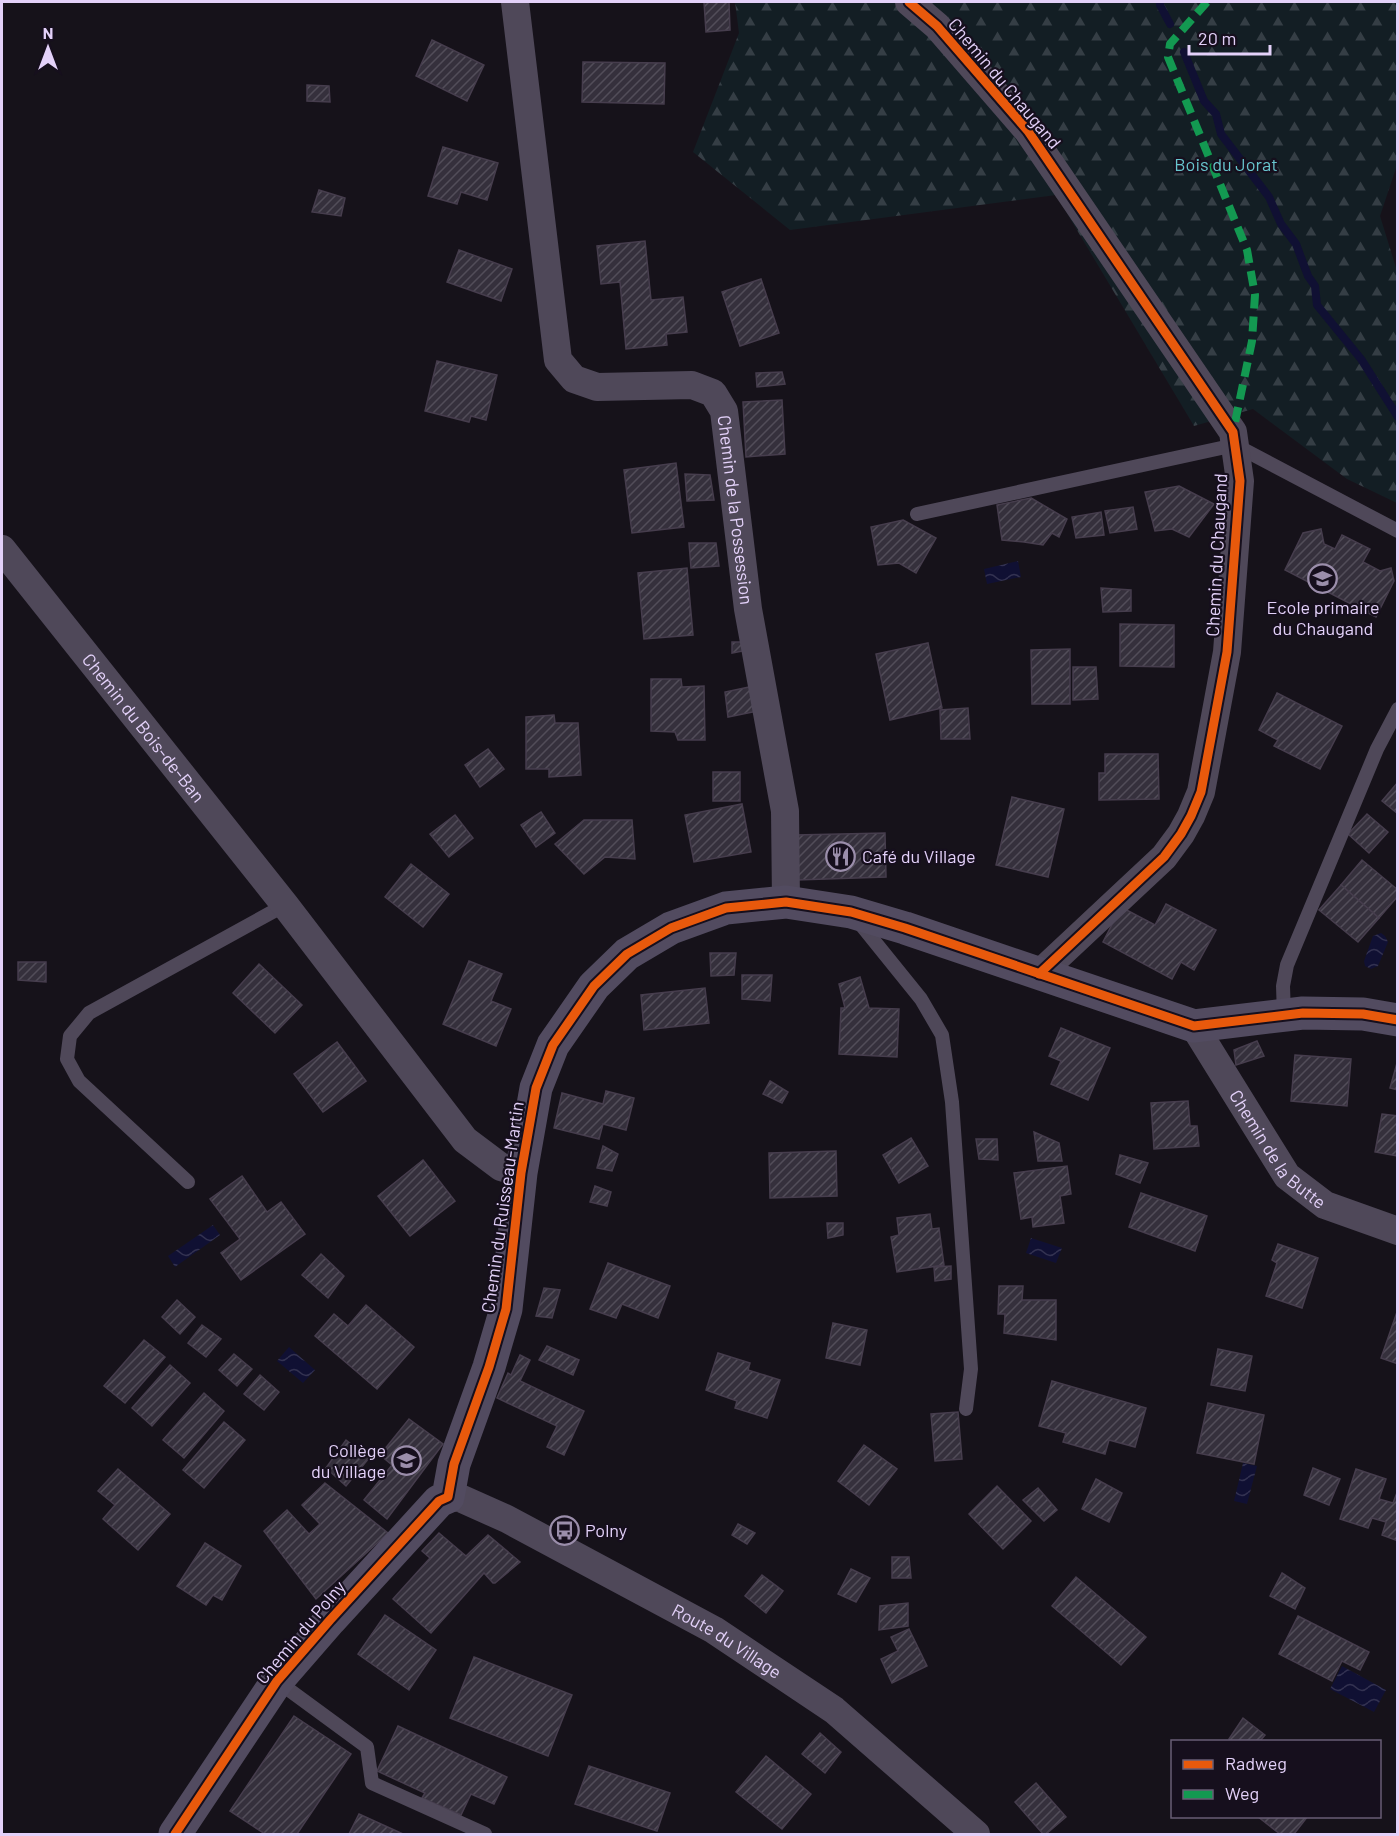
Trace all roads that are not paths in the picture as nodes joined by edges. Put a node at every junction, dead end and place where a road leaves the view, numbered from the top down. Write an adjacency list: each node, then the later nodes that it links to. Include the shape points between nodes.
1 (515, 2): 8 (street, Chemin de la Possession, via 558,360 574,379 597,387 692,385 713,393 724,411 748,609 785,811)
2 (909, 2): 3 (street, Chemin du Chaugand, via 936,26 1028,131 1233,432)
3 (1235, 445): 4 (lane); 5 (lane); 11 (street, Chemin du Chaugand, via 1240,481 1227,652 1201,792 1181,834 1164,857)
4 (917, 514)
5 (1398, 531)
6 (2, 549): 9 (street, Chemin du Bois-de-Ban)
7 (1398, 709): 12 (lane, via 1377,749 1287,965)
8 (786, 902): 10 (street, Chemin du Ruisseau-Martin); 15 (street, Chemin du Ruisseau-Martin, via 726,908 671,928 627,954 594,986 553,1045 536,1088)
9 (285, 905): 15 (street, Chemin du Bois-de-Ban, via 465,1140 501,1167); 16 (lane, via 89,1013 70,1036 67,1059 80,1081)
10 (851, 912): 11 (street, Chemin du Ruisseau-Martin); 18 (lane, via 921,999 942,1035 952,1102 971,1369)
11 (1039, 974): 14 (street, Chemin du Ruisseau-Martin)
12 (1284, 1015): 13 (street, Chemin du Ruisseau-Martin, via 1363,1014); 14 (street, Chemin du Ruisseau-Martin)
13 (1398, 1020)
14 (1194, 1026): 17 (street, Chemin de la Butte, via 1287,1176 1325,1205)
15 (521, 1173): 19 (street, Chemin du Ruisseau-Martin, via 506,1309 454,1464)
16 (188, 1182)
17 (1398, 1231)
18 (966, 1409)
19 (448, 1497): 20 (street, Chemin du Polny, via 439,1501); 23 (street, Route du Village, via 460,1498 507,1519 714,1630 834,1710)
20 (277, 1681): 21 (street, Chemin du Polny); 22 (lane, via 367,1747 372,1783)
21 (175, 1834)
22 (485, 1834)
23 (976, 1834)

